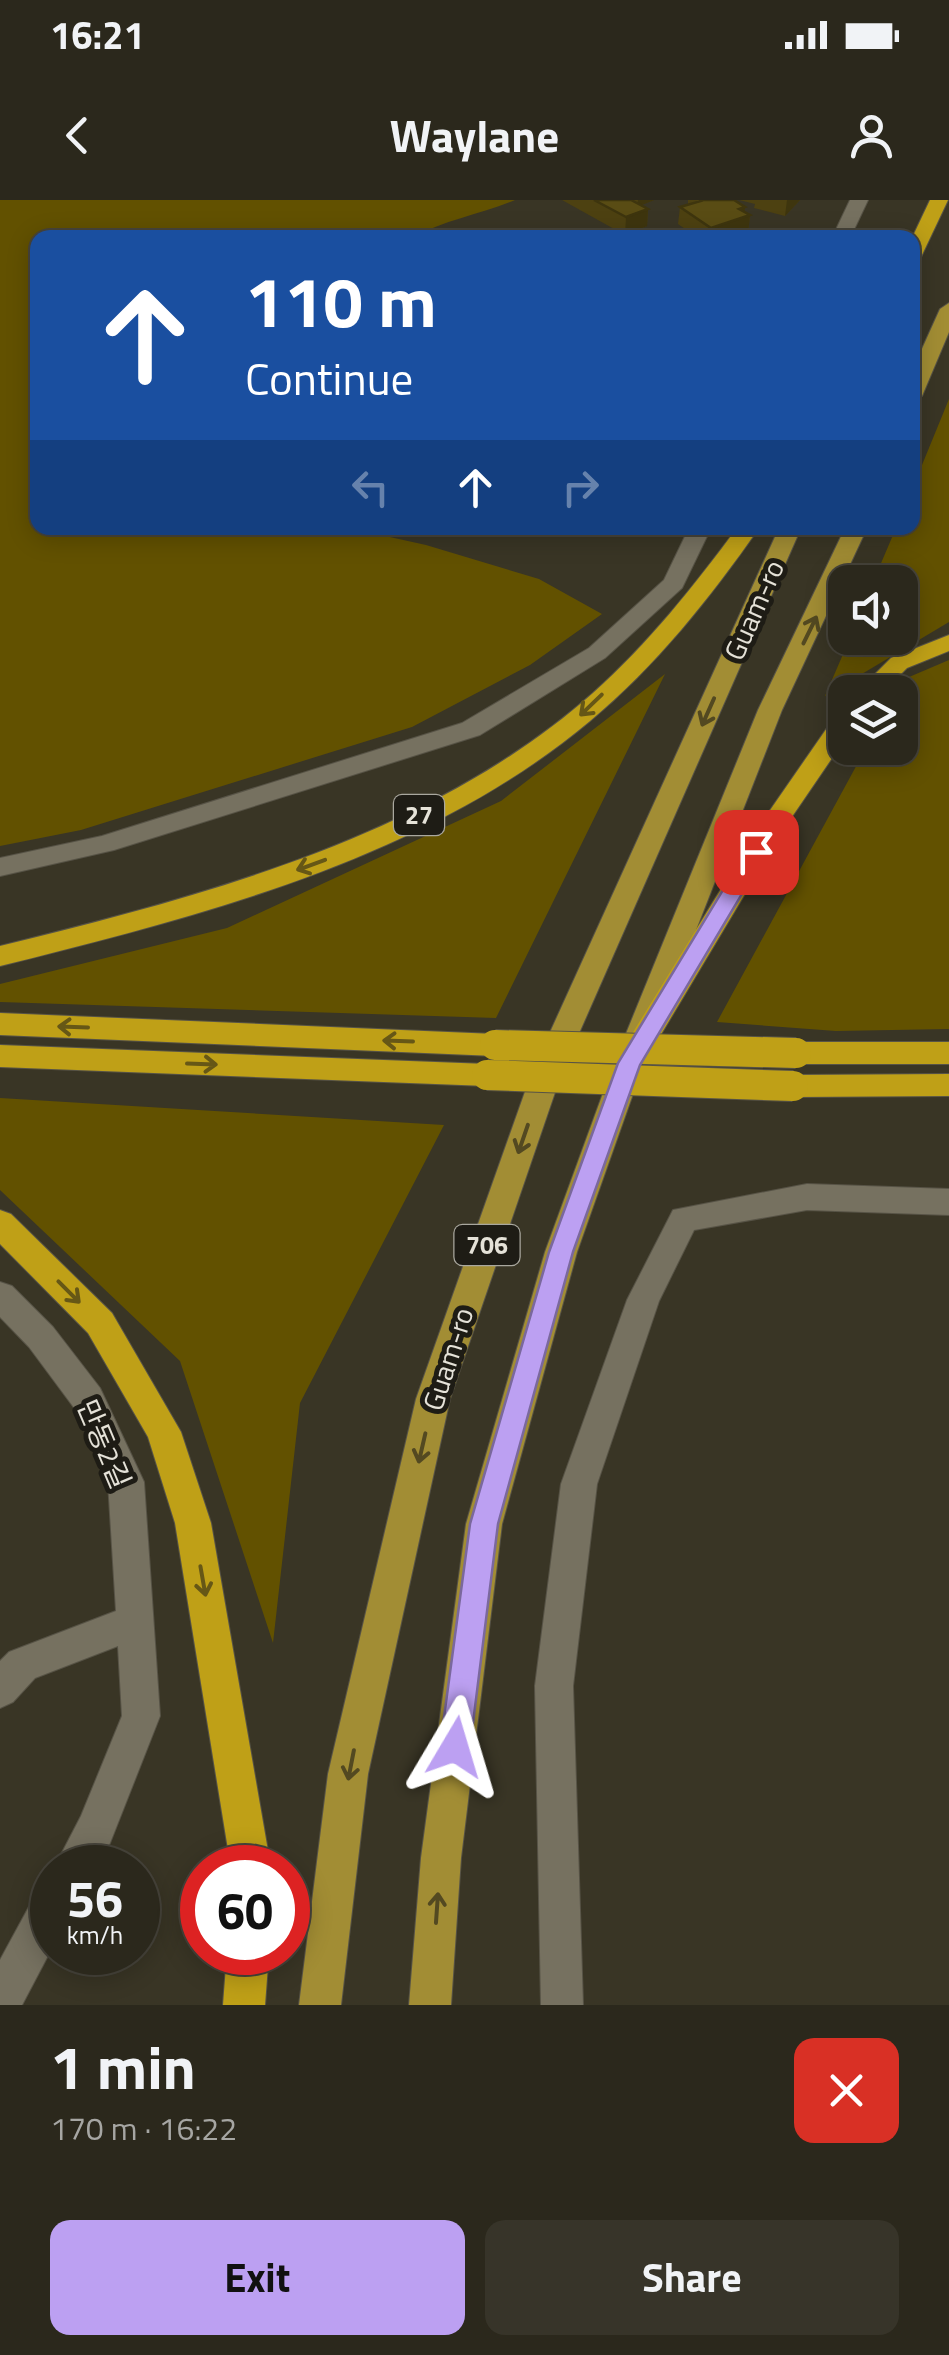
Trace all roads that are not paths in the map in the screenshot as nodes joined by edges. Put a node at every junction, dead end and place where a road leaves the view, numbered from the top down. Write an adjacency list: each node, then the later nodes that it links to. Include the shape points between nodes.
1 (859, 200): 3 (street)
2 (940, 200): 4 (highway)
3 (845, 230)
4 (920, 241)
5 (949, 309): 6 (main road)
6 (920, 377)
7 (697, 535): 14 (street, via 674,583 597,653 471,730 104,844)
8 (743, 535): 15 (highway, 27, one-way to 15, via 688,611 577,718 468,790 319,863 146,920)
9 (787, 535): 32 (main road, Guam-ro / 706, one-way to 32, via 546,1072 433,1399 348,1774)
10 (853, 535): 19 (main road, Guam-ro / 706, one-way to 10, via 770,710)
11 (949, 642): 12 (highway)
12 (887, 675)
13 (828, 746): 19 (highway)
14 (0, 868)
15 (0, 956)
16 (0, 1024): 17 (highway, one-way to 16, bridge, via 495,1045)
17 (949, 1053)
18 (0, 1056): 20 (highway, one-way to 20, bridge, via 794,1086)
19 (629, 1063): 33 (main road, Guam-ro / 706, one-way to 19, via 441,1858 484,1524 561,1252)
20 (949, 1085)
21 (949, 1202): 34 (street, via 808,1197 684,1220 643,1300 578,1484 554,1686)
22 (0, 1222): 27 (highway, one-way to 27, via 100,1323 164,1432 193,1523)
23 (0, 1296): 24 (street, 만동2길, via 88,1400 126,1482)
24 (136, 1621): 25 (street, via 22,1665); 26 (street, 만동2길, via 141,1716)
25 (0, 1689)
26 (87, 1845)
27 (247, 1845)
28 (30, 1947): 30 (street)
29 (246, 1975): 31 (highway)
30 (0, 2002)
31 (244, 2005)
32 (320, 2005)
33 (430, 2005)
34 (562, 2005)

